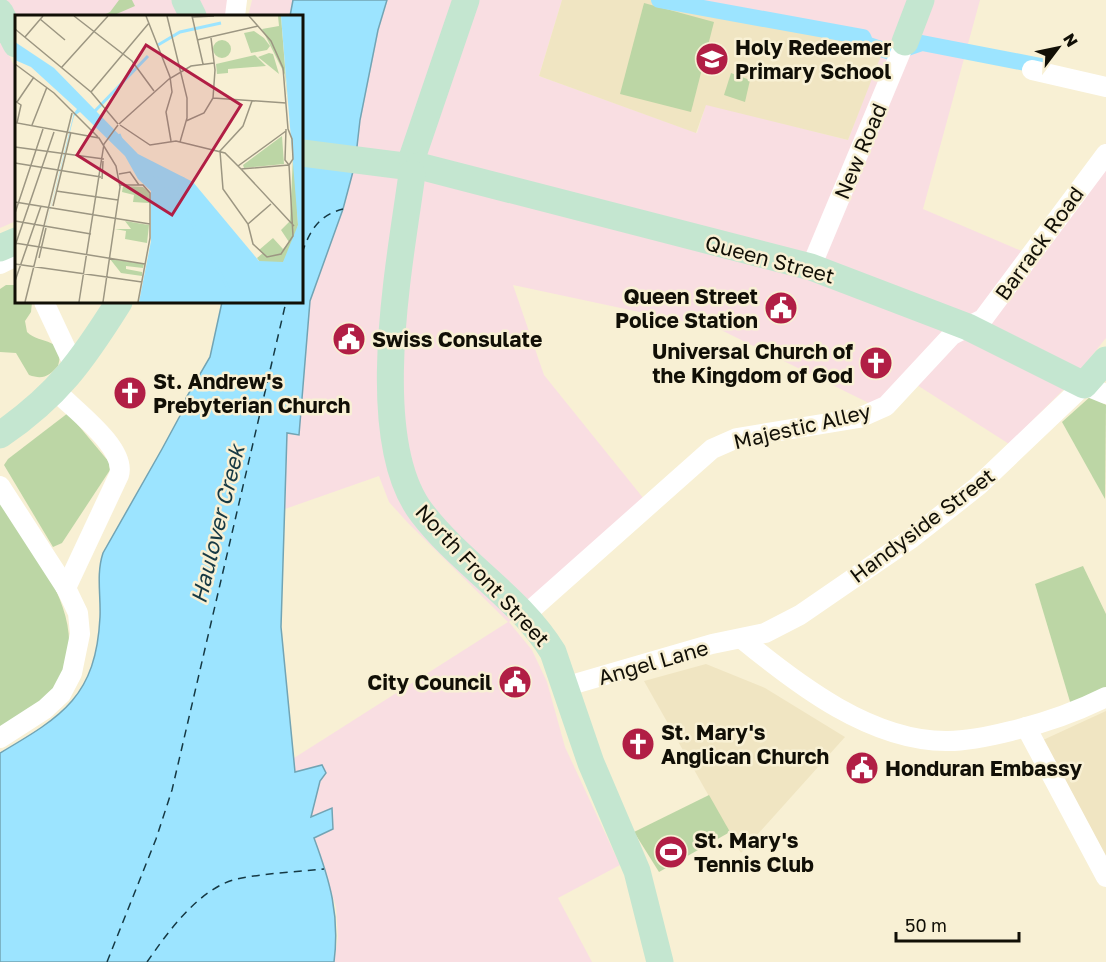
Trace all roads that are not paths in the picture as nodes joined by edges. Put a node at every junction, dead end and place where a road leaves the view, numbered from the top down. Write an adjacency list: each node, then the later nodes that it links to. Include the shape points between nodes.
1 (185, 0): 6 (main road)
2 (237, 0): 7 (street)
3 (466, 0): 14 (main road, North Front Street)
4 (921, 0): 9 (main road, New Road)
5 (0, 12): 8 (main road)
6 (192, 15)
7 (235, 15)
8 (15, 42)
9 (901, 52): 19 (street, New Road)
10 (1032, 70): 11 (street)
11 (1106, 87)
12 (303, 153): 14 (main road, Queen Street)
13 (1106, 154): 22 (street, Barrack Road, via 983,319)
14 (411, 166): 19 (main road, Queen Street); 30 (main road, North Front Street, via 395,305 392,375 395,440 405,487 422,513)
15 (15, 241): 16 (main road)
16 (0, 248)
17 (15, 256): 18 (street)
18 (0, 264)
19 (812, 267): 22 (main road, Queen Street)
20 (44, 303): 24 (street)
21 (118, 303): 24 (main road)
22 (968, 327): 25 (main road, Queen Street); 30 (street, Majestic Alley, via 952,334 886,406 859,418 737,438 712,449)
23 (1106, 360): 25 (main road)
24 (75, 368): 26 (main road)
25 (1095, 389): 31 (street, Handyside Street, via 912,538 800,615 765,633)
26 (56, 391): 27 (main road); 29 (street, via 114,448 121,463 119,475)
27 (0, 435)
28 (0, 486): 29 (street)
29 (66, 588): 35 (street, via 80,625 76,660 61,694)
30 (524, 616): 32 (main road, North Front Street, via 553,652)
31 (742, 639): 32 (street, Angel Lane); 34 (street, via 791,677 880,728 916,738 949,741)
32 (564, 687): 37 (main road, North Front Street, via 637,871)
33 (1106, 697): 34 (street, via 1081,710)
34 (1026, 728): 36 (street)
35 (0, 738)
36 (1106, 877)
37 (660, 962)

